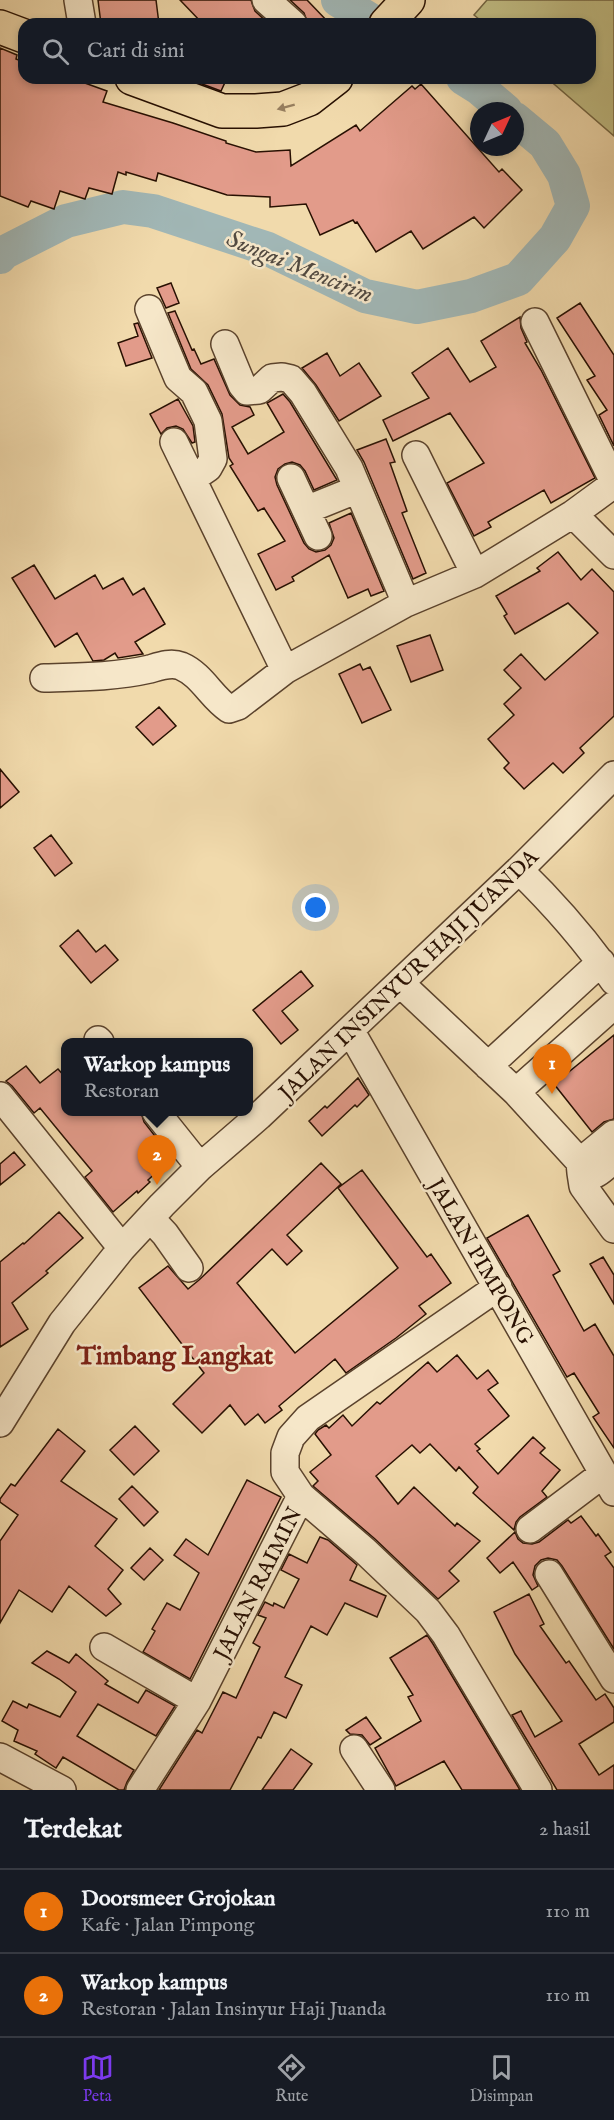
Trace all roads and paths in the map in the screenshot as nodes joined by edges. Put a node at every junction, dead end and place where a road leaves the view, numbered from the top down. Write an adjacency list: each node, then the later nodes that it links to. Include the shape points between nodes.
1 (78, 0): 4 (street)
2 (266, 0): 5 (street)
3 (408, 0): 6 (main road)
4 (81, 18)
5 (286, 18)
6 (392, 18)
7 (0, 27): 8 (main road)
8 (18, 34)
9 (148, 84): 10 (main road, one-way to 9, via 309,99 283,109 256,111 222,111)
10 (328, 84)
11 (149, 309): 17 (street, via 178,378 194,392 208,421 213,459 208,468)
12 (535, 322): 18 (street)
13 (225, 344): 19 (street, via 247,391 259,390 272,378 291,379 349,468)
14 (174, 442): 17 (street)
15 (416, 455): 24 (street)
16 (291, 478): 20 (street)
17 (192, 479): 26 (street)
18 (614, 483): 21 (street)
19 (358, 489): 20 (street); 25 (street)
20 (306, 510): 22 (street)
21 (573, 514): 23 (street); 24 (street)
22 (318, 536)
23 (614, 555)
24 (475, 574): 25 (street)
25 (406, 603): 26 (street)
26 (285, 670): 27 (street, via 229,709 197,676 178,665 120,675)
27 (44, 678)
28 (614, 776): 29 (street, JALAN INSINYUR HAJI JUANDA)
29 (519, 870): 30 (street); 31 (street, JALAN INSINYUR HAJI JUANDA)
30 (608, 972): 34 (street)
31 (400, 983): 33 (street, JALAN INSINYUR HAJI JUANDA); 34 (street)
32 (614, 1005): 35 (street)
33 (350, 1030): 40 (street, JALAN INSINYUR HAJI JUANDA); 46 (street, JALAN PIMPONG)
34 (488, 1066): 35 (street)
35 (516, 1092): 41 (street)
36 (0, 1096): 44 (street)
37 (159, 1116): 40 (street)
38 (614, 1134): 41 (street)
39 (614, 1160): 41 (street, via 594,1176 587,1177)
40 (200, 1167): 42 (street, JALAN INSINYUR HAJI JUANDA)
41 (581, 1167): 43 (street, via 583,1186)
42 (150, 1218): 44 (street, JALAN INSINYUR HAJI JUANDA); 45 (street)
43 (614, 1229)
44 (122, 1248): 47 (street, JALAN INSINYUR HAJI JUANDA, via 62,1323)
45 (189, 1268)
46 (498, 1287): 48 (street, JALAN PIMPONG); 49 (street, JALAN RAIMIN, via 308,1418 291,1437 285,1454 285,1472)
47 (0, 1424)
48 (609, 1483): 50 (street)
49 (301, 1496): 54 (street, JALAN RAIMIN); 60 (street, via 428,1611)
50 (530, 1529)
51 (549, 1574): 53 (street)
52 (104, 1647): 54 (street)
53 (614, 1679)
54 (197, 1701): 58 (street, JALAN RAIMIN)
55 (354, 1749): 59 (street)
56 (0, 1757): 57 (street)
57 (62, 1790)
58 (140, 1790)
59 (381, 1790)
60 (538, 1790)

